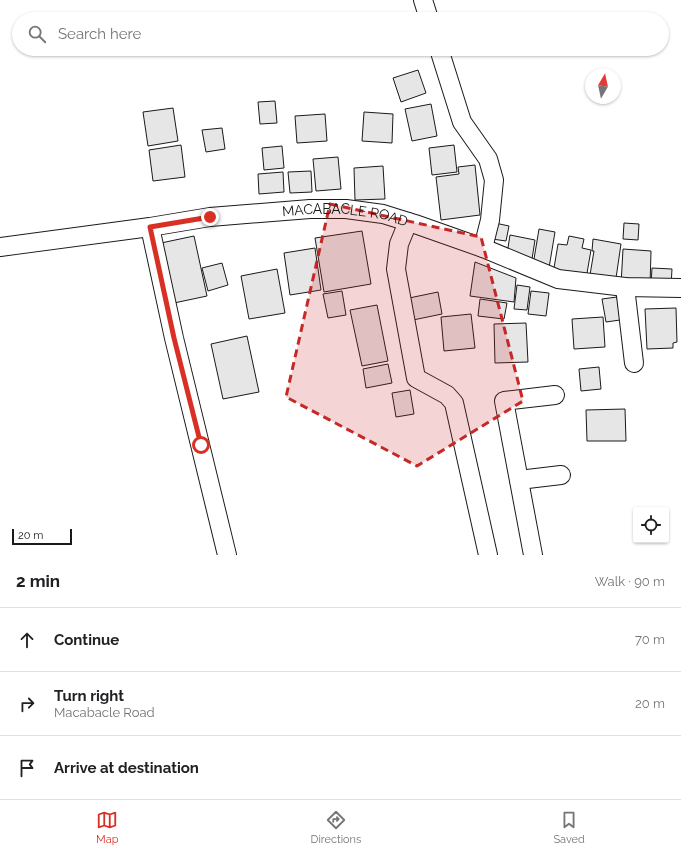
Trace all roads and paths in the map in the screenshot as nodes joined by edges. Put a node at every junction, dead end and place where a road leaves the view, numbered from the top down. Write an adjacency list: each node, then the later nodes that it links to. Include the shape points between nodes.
1 (423, 0): 2 (street)
2 (427, 12)
3 (441, 56): 7 (street, via 462,122 488,159 494,180 490,220)
4 (408, 222): 5 (street, MACABACLE ROAD, via 383,214 346,209 310,209 210,217); 7 (street, MACABACLE ROAD); 15 (street, via 400,244 396,269 416,378 447,395 454,403)
5 (150, 227): 6 (street, MACABACLE ROAD); 14 (street, via 174,338)
6 (0, 247)
7 (483, 248): 8 (street, MACABACLE ROAD, via 558,279)
8 (625, 287): 9 (street, MACABACLE ROAD); 10 (street)
9 (681, 288)
10 (634, 363)
11 (556, 395): 13 (street, via 504,401)
12 (561, 475): 13 (street)
13 (519, 480): 16 (street)
14 (227, 555)
15 (488, 555)
16 (533, 555)

